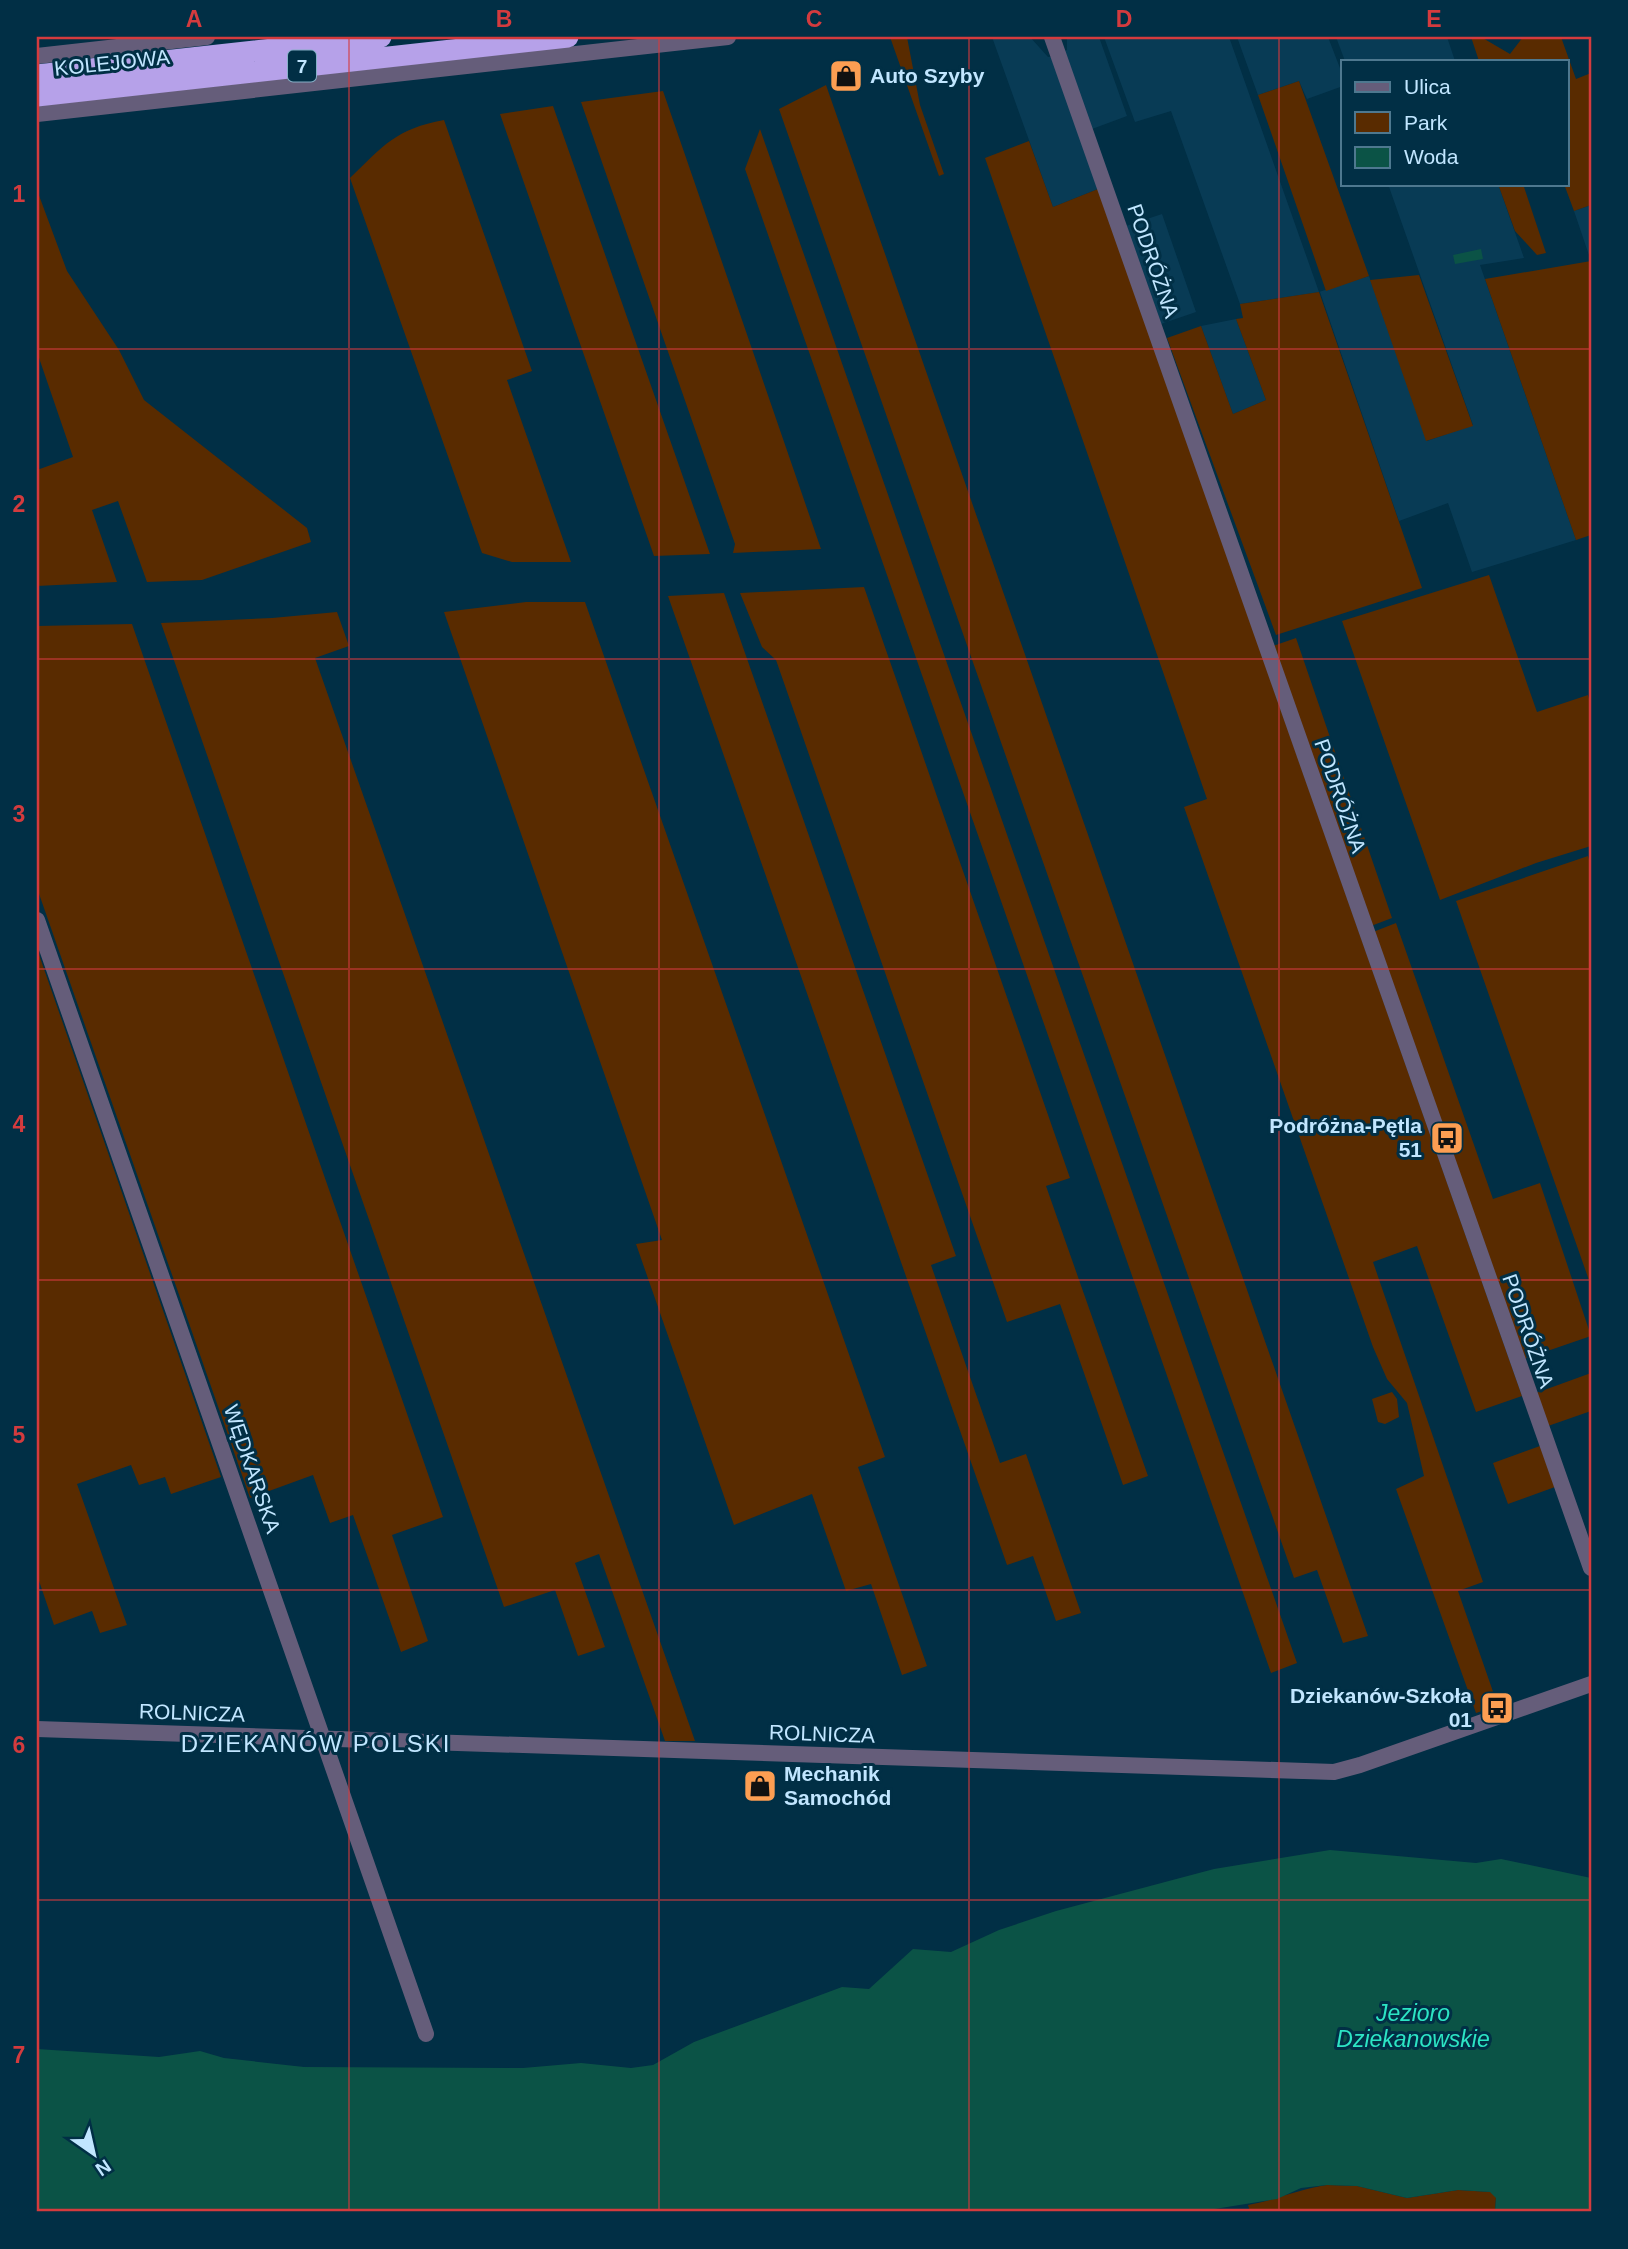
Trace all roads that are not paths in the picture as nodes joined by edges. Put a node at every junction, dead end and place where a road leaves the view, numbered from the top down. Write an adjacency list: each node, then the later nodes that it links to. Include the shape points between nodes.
1 (207, 37): 6 (street)
2 (380, 37): 7 (highway, KOLEJOWA / 7)
3 (568, 37): 8 (highway, KOLEJOWA / 7)
4 (728, 37): 9 (street)
5 (1052, 37): 11 (street, PODRÓŻNA)
6 (37, 56)
7 (37, 75)
8 (37, 96)
9 (37, 114)
10 (37, 920): 14 (street, WĘDKARSKA)
11 (1591, 1568)
12 (1591, 1684): 14 (street, ROLNICZA, via 1334,1772)
13 (37, 1729): 14 (street, ROLNICZA)
14 (324, 1739): 15 (street, WĘDKARSKA)
15 (426, 2034)

